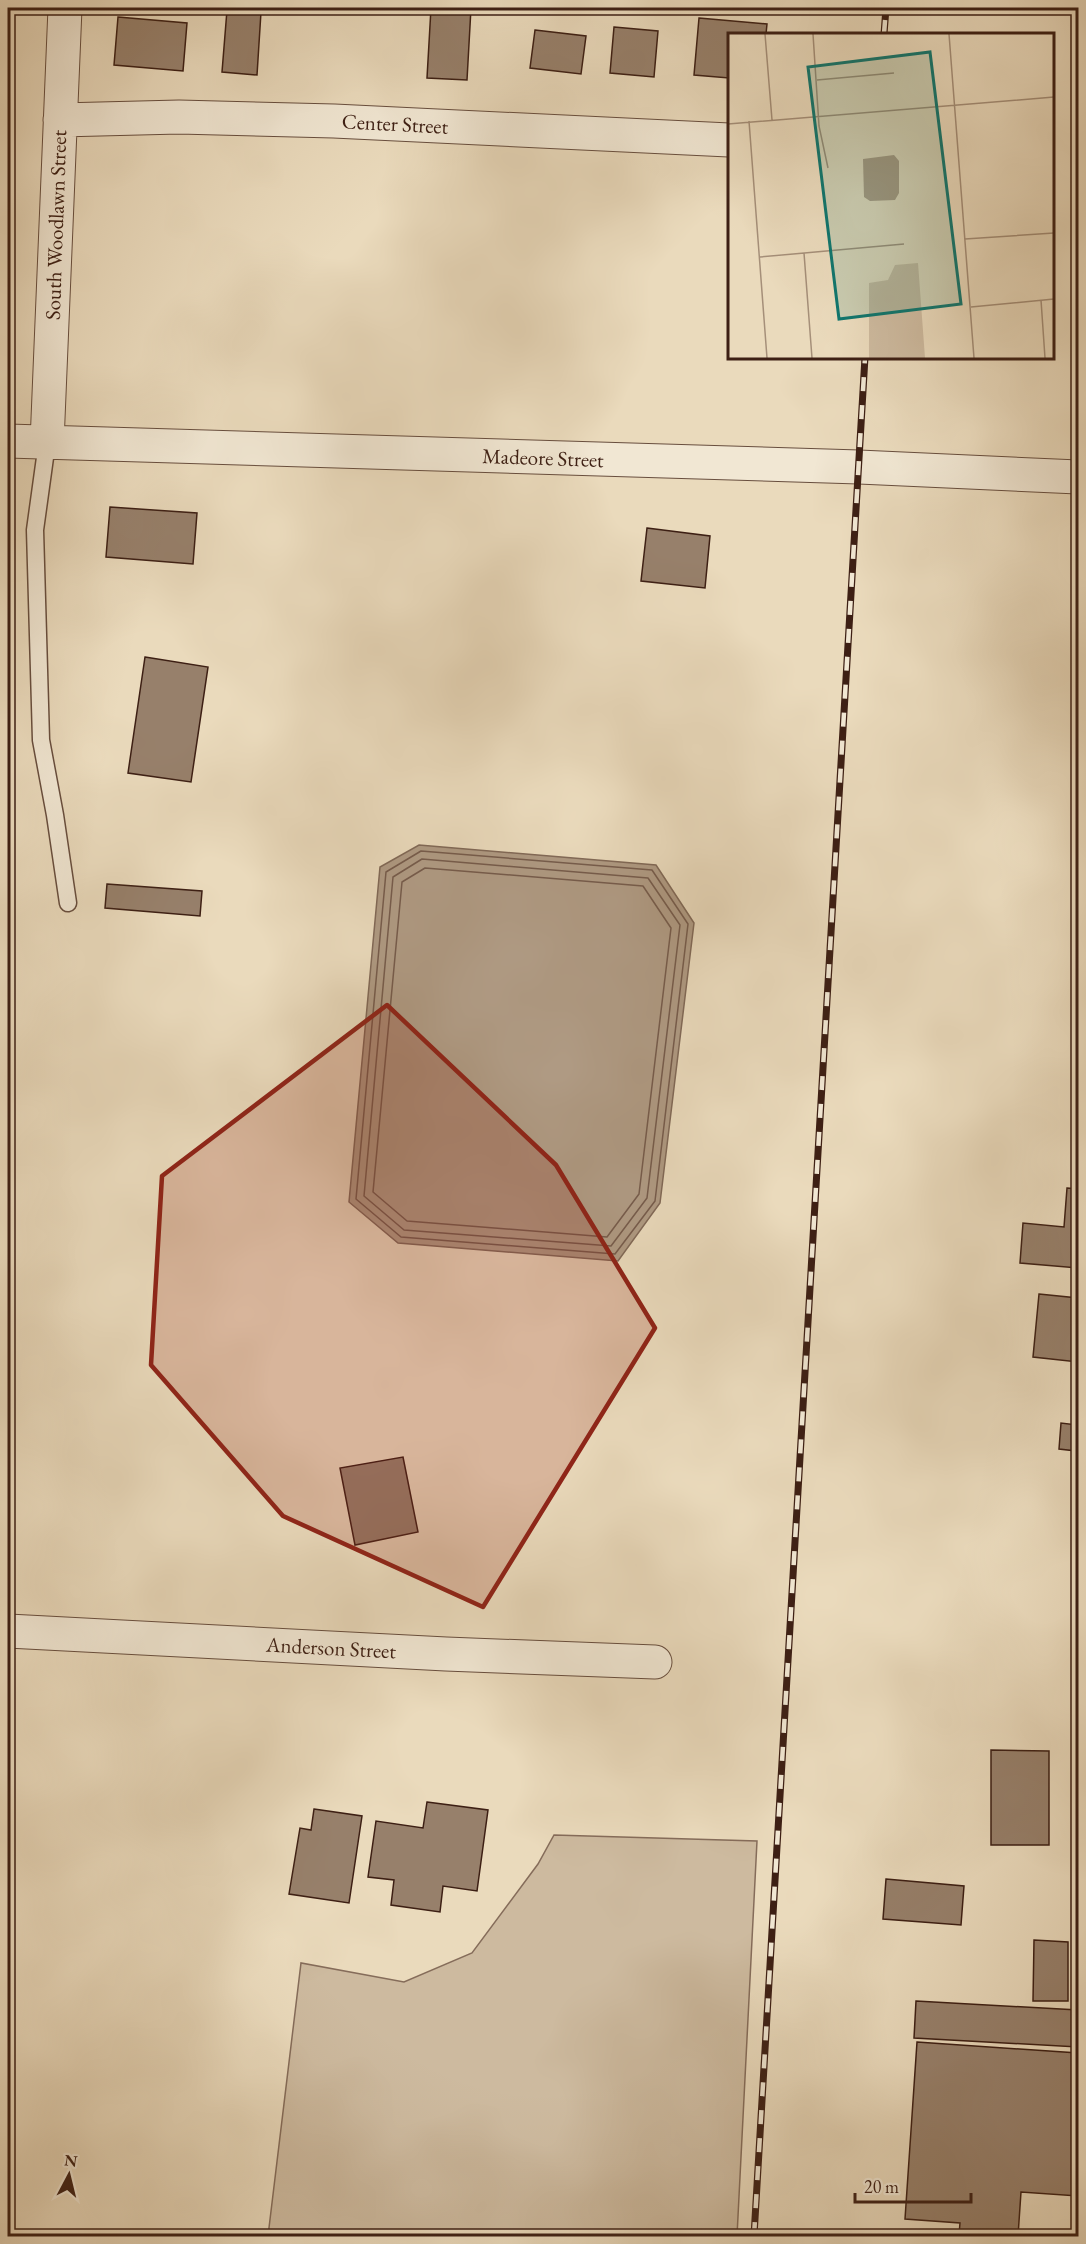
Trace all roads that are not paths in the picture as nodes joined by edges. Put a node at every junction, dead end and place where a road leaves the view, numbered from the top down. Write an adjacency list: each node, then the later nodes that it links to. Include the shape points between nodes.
1 (65, 8): 2 (street, South Woodlawn Street)
2 (60, 120): 3 (street, Center Street, via 179,117 334,121); 5 (street, South Woodlawn Street)
3 (728, 140)
4 (8, 441): 5 (street, Madeore Street)
5 (47, 443): 6 (street, Madeore Street); 7 (lane, via 34,530 41,740)
6 (1078, 477)
7 (68, 903)
8 (8, 1631): 9 (street, Anderson Street)
9 (655, 1662)

